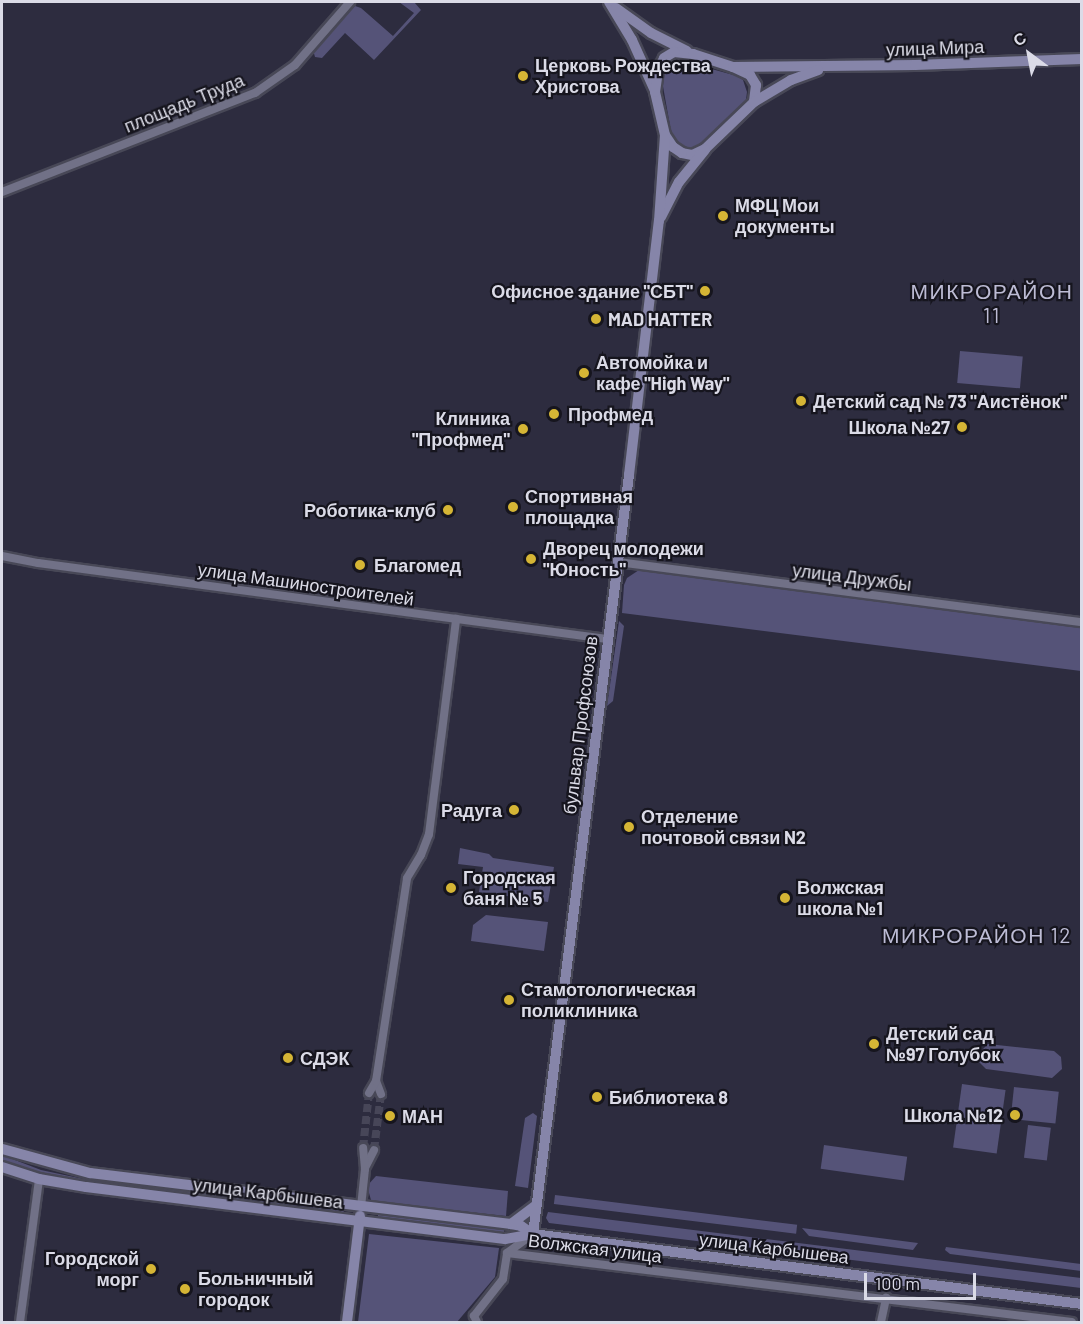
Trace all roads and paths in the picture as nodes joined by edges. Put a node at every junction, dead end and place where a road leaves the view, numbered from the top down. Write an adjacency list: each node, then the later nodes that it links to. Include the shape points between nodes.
1 (350, 2): 11 (street, площадь Труда, via 295,65 255,93)
2 (611, 4): 3 (street, via 651,33); 7 (street)
3 (693, 54): 5 (street); 7 (street, via 674,52 664,58)
4 (1082, 59): 6 (street, улица Мира)
5 (733, 67): 6 (street, улица Мира); 8 (street, via 750,75 756,85)
6 (826, 67): 8 (street, улица Мира, via 790,80)
7 (655, 92): 9 (street)
8 (754, 102): 10 (street)
9 (665, 135): 10 (street, via 682,153); 12 (street, бульвар Профсоюзов)
10 (705, 149): 12 (street, бульвар Профсоюзов, via 679,182)
11 (2, 192)
12 (659, 221): 14 (street, бульвар Профсоюзов)
13 (2, 556): 15 (street, улица Машиностроителей)
14 (618, 562): 16 (street, улица Дружбы); 17 (street, бульвар Профсоюзов)
15 (456, 619): 17 (street, улица Машиностроителей); 18 (street, via 429,834 407,878)
16 (1082, 622)
17 (607, 639): 27 (street, бульвар Профсоюзов)
18 (376, 1081): 19 (street); 20 (street)
19 (369, 1092)
20 (381, 1094)
21 (363, 1148): 25 (street)
22 (2, 1149): 28 (street, улица Карбышева, via 90,1173)
23 (375, 1150): 25 (street)
24 (2, 1167): 26 (street, улица Карбышева)
25 (364, 1169): 28 (street)
26 (39, 1179): 29 (street, улица Карбышева); 36 (street)
27 (535, 1206): 30 (street); 31 (street, бульвар Профсоюзов)
28 (361, 1207): 29 (street); 30 (street, улица Карбышева)
29 (359, 1220): 31 (street, улица Карбышева, via 505,1239); 37 (street)
30 (511, 1224): 31 (street, улица Карбышева)
31 (533, 1234): 32 (street); 34 (street, улица Карбышева)
32 (507, 1252): 33 (street, Волжская улица); 35 (street, via 503,1279)
33 (886, 1298): 38 (street); 39 (street, Волжская улица)
34 (1082, 1304)
35 (476, 1319)
36 (20, 1323)
37 (347, 1323)
38 (881, 1323)
39 (1072, 1323)

